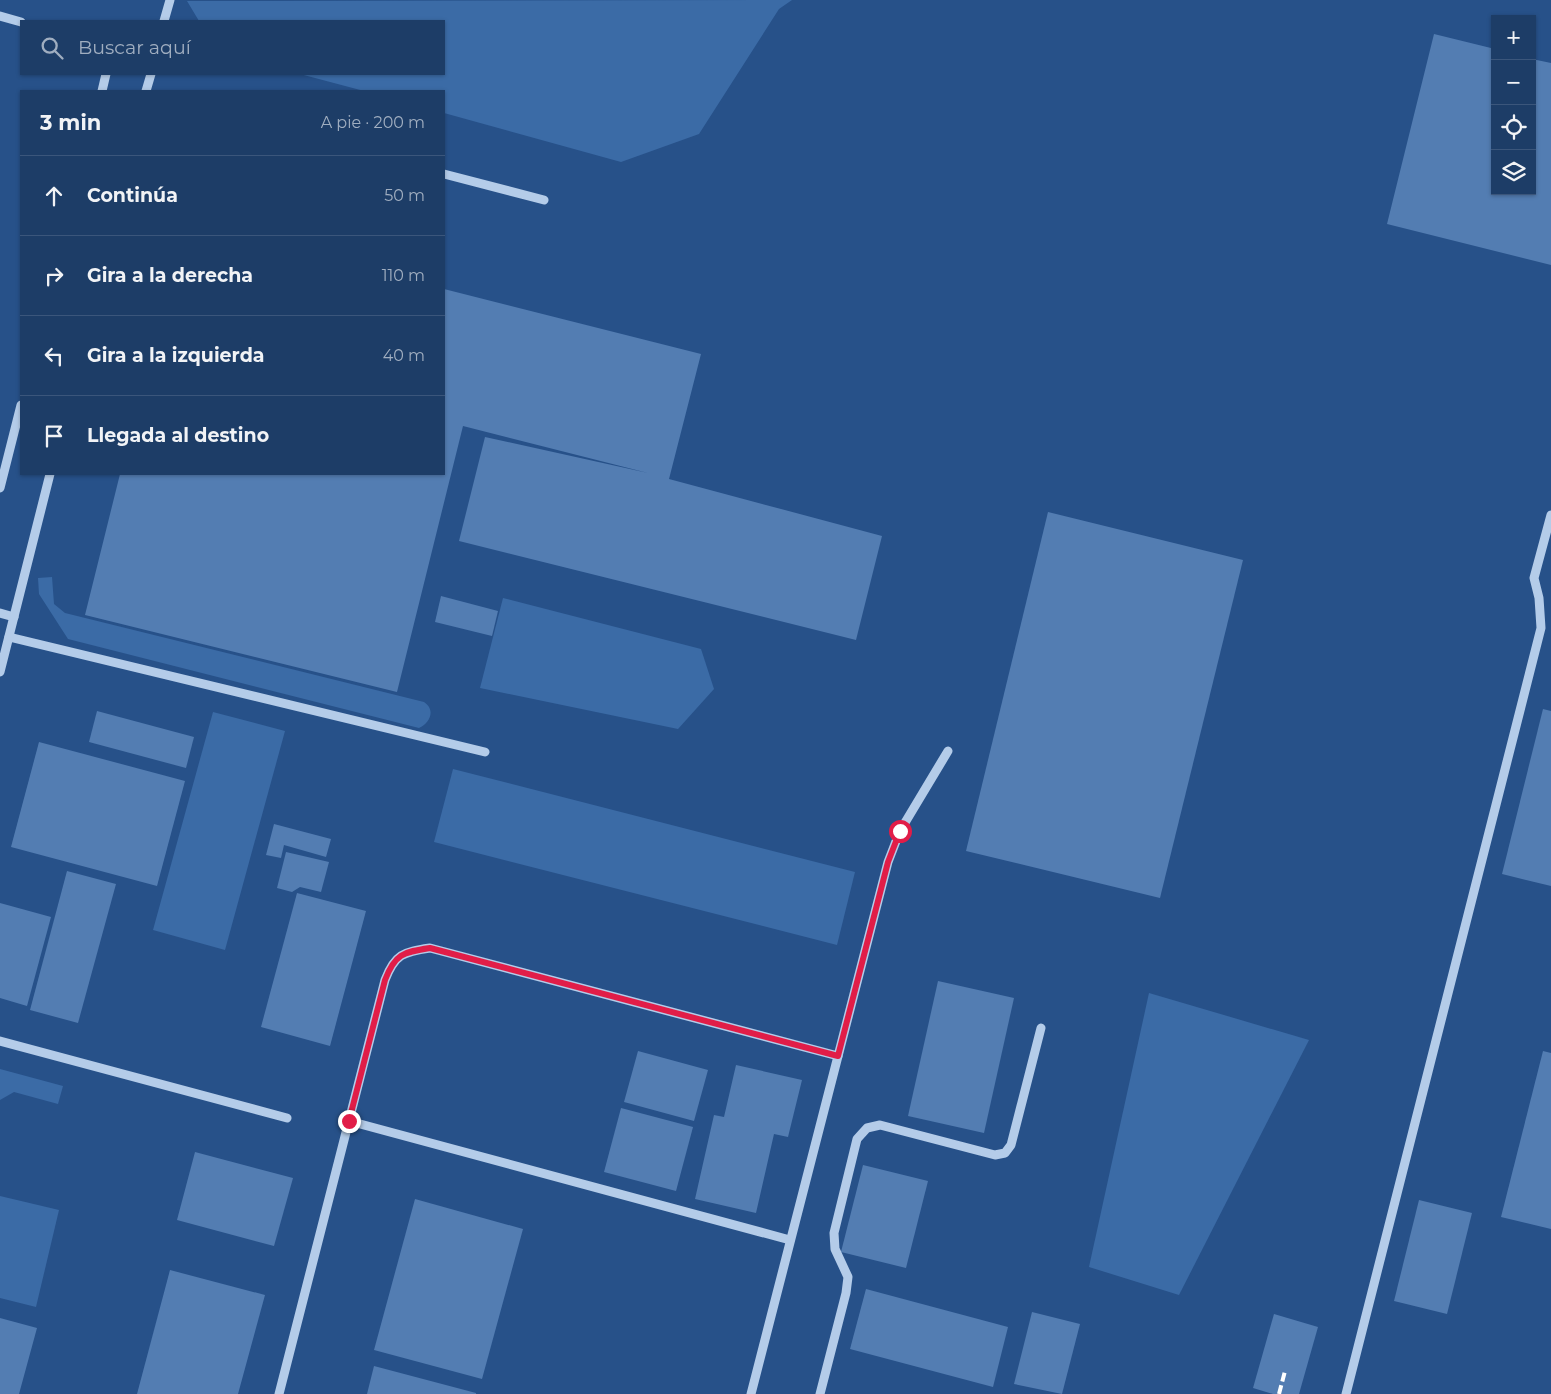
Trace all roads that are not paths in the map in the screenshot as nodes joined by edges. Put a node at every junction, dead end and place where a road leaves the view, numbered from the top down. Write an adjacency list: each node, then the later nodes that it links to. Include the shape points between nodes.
1 (170, 0): 3 (lane)
2 (0, 16): 4 (lane)
3 (164, 20)
4 (20, 22)
5 (106, 75): 7 (lane)
6 (151, 75): 8 (lane)
7 (102, 90)
8 (146, 90)
9 (445, 174): 10 (lane)
10 (544, 200)
11 (20, 409): 13 (lane)
12 (50, 475): 16 (lane)
13 (0, 488)
14 (1551, 515): 30 (lane, via 1534,578 1540,598 1541,628)
15 (0, 613): 16 (lane)
16 (14, 617): 17 (lane)
17 (9, 637): 18 (lane); 20 (lane)
18 (0, 672)
19 (948, 751): 23 (lane, via 900,831 888,862)
20 (485, 752)
21 (1041, 1028): 29 (lane, via 1011,1145 1005,1153 995,1155 880,1124 867,1128 857,1139 834,1234 835,1249 848,1277 846,1293)
22 (0, 1041): 24 (lane)
23 (838, 1056): 25 (lane, via 430,948 405,952 392,963); 26 (lane)
24 (287, 1118)
25 (349, 1121): 26 (lane); 27 (lane)
26 (790, 1240): 28 (lane)
27 (279, 1394)
28 (751, 1394)
29 (820, 1394)
30 (1346, 1394)

